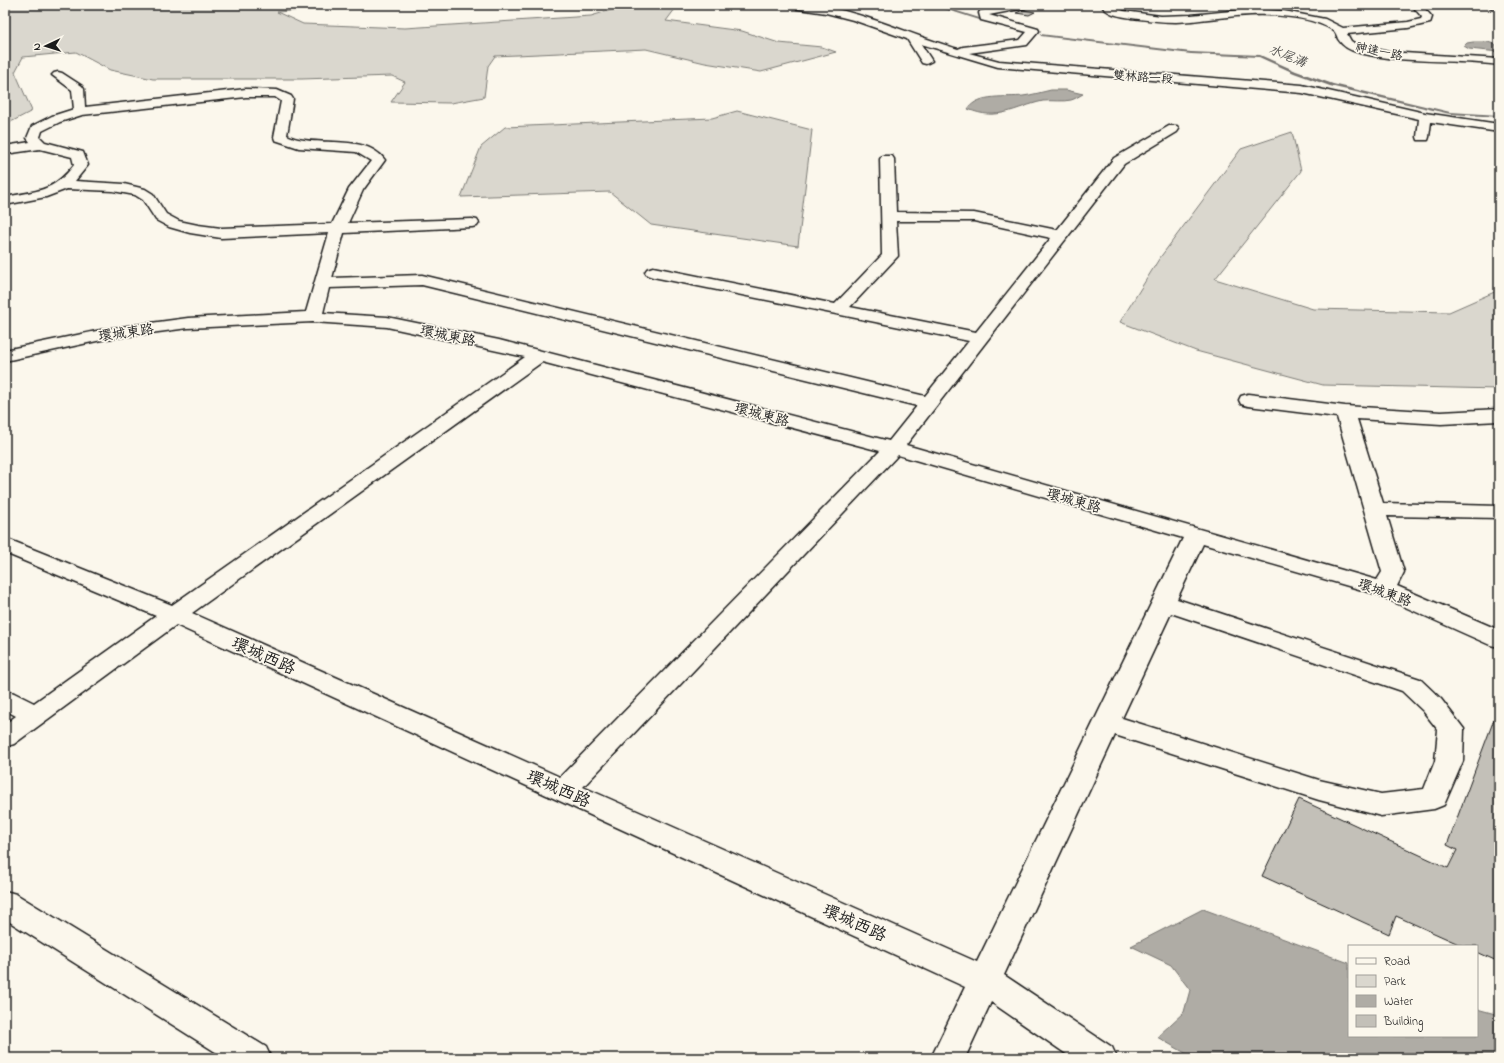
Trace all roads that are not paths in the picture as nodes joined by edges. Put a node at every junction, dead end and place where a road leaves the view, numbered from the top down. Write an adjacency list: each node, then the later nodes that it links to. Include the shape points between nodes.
1 (792, 5): 8 (street, 雙林路一段, via 857,18)
2 (1025, 5): 9 (street, via 984,13 985,18 1034,31 1023,43)
3 (1106, 5): 7 (street, 神達一路, via 1113,11 1124,14 1165,20 1251,12 1290,14 1330,25)
4 (1420, 5): 7 (street, via 1420,9 1427,17 1426,21)
5 (1493, 5): 6 (street)
6 (1499, 7)
7 (1341, 31): 11 (street, 神達一路, via 1344,41 1349,45 1371,52 1398,57 1465,58)
8 (912, 38): 9 (street, 雙林路一段); 10 (street)
9 (952, 51): 15 (street, 雙林路一段, via 998,64 1302,89)
10 (926, 61)
11 (1499, 62)
12 (58, 75): 13 (street, via 78,89)
13 (80, 111): 20 (street, via 56,119 36,130 33,138); 27 (street, via 246,93 283,96 287,99 280,137 304,145 359,149 378,160 356,189)
14 (1494, 116): 16 (street)
15 (1425, 117): 16 (street, 雙林路一段); 19 (street)
16 (1482, 126): 17 (street, 雙林路一段)
17 (1499, 128)
18 (1174, 129): 28 (street, via 1119,161)
19 (1423, 137)
20 (40, 145): 21 (street); 23 (street, via 78,155 81,165)
21 (5, 150)
22 (887, 159): 25 (street)
23 (63, 185): 24 (street, via 32,196); 27 (street, via 130,189 141,192 151,199 160,217 195,229 221,233)
24 (6, 200)
25 (889, 216): 28 (street, via 974,217); 31 (street, via 890,256)
26 (472, 223): 27 (street)
27 (338, 228): 30 (street)
28 (1060, 235): 33 (street)
29 (653, 272): 31 (street)
30 (323, 283): 32 (street); 37 (street, via 422,280)
31 (839, 309): 33 (street)
32 (313, 317): 34 (street, 環城東路, via 188,323 106,334); 35 (street, 環城東路, via 387,322 499,345)
33 (980, 338): 37 (street)
34 (5, 356)
35 (538, 356): 40 (street, 環城東路); 47 (street)
36 (1248, 400): 38 (street)
37 (929, 403): 40 (street)
38 (1345, 412): 39 (street, via 1441,418); 41 (street)
39 (1499, 415)
40 (894, 448): 43 (street, 環城東路); 53 (street)
41 (1374, 509): 42 (street); 45 (street, via 1393,572)
42 (1499, 512)
43 (1196, 536): 45 (street, 環城東路); 46 (street)
44 (5, 545): 47 (street, 環城西路)
45 (1384, 589): 48 (street, 環城東路)
46 (1165, 603): 51 (street); 51 (street, via 1411,685 1432,705 1451,729 1450,761 1434,798 1380,805 1319,790)
47 (175, 614): 50 (street); 53 (street, 環城西路)
48 (1499, 639)
49 (5, 699): 50 (street)
50 (36, 715): 52 (street)
51 (1108, 724): 55 (street)
52 (5, 737)
53 (564, 790): 55 (street, 環城西路)
54 (5, 903): 56 (street)
55 (986, 981): 57 (street); 58 (street, 環城西路)
56 (254, 1058)
57 (948, 1058)
58 (1100, 1058)

